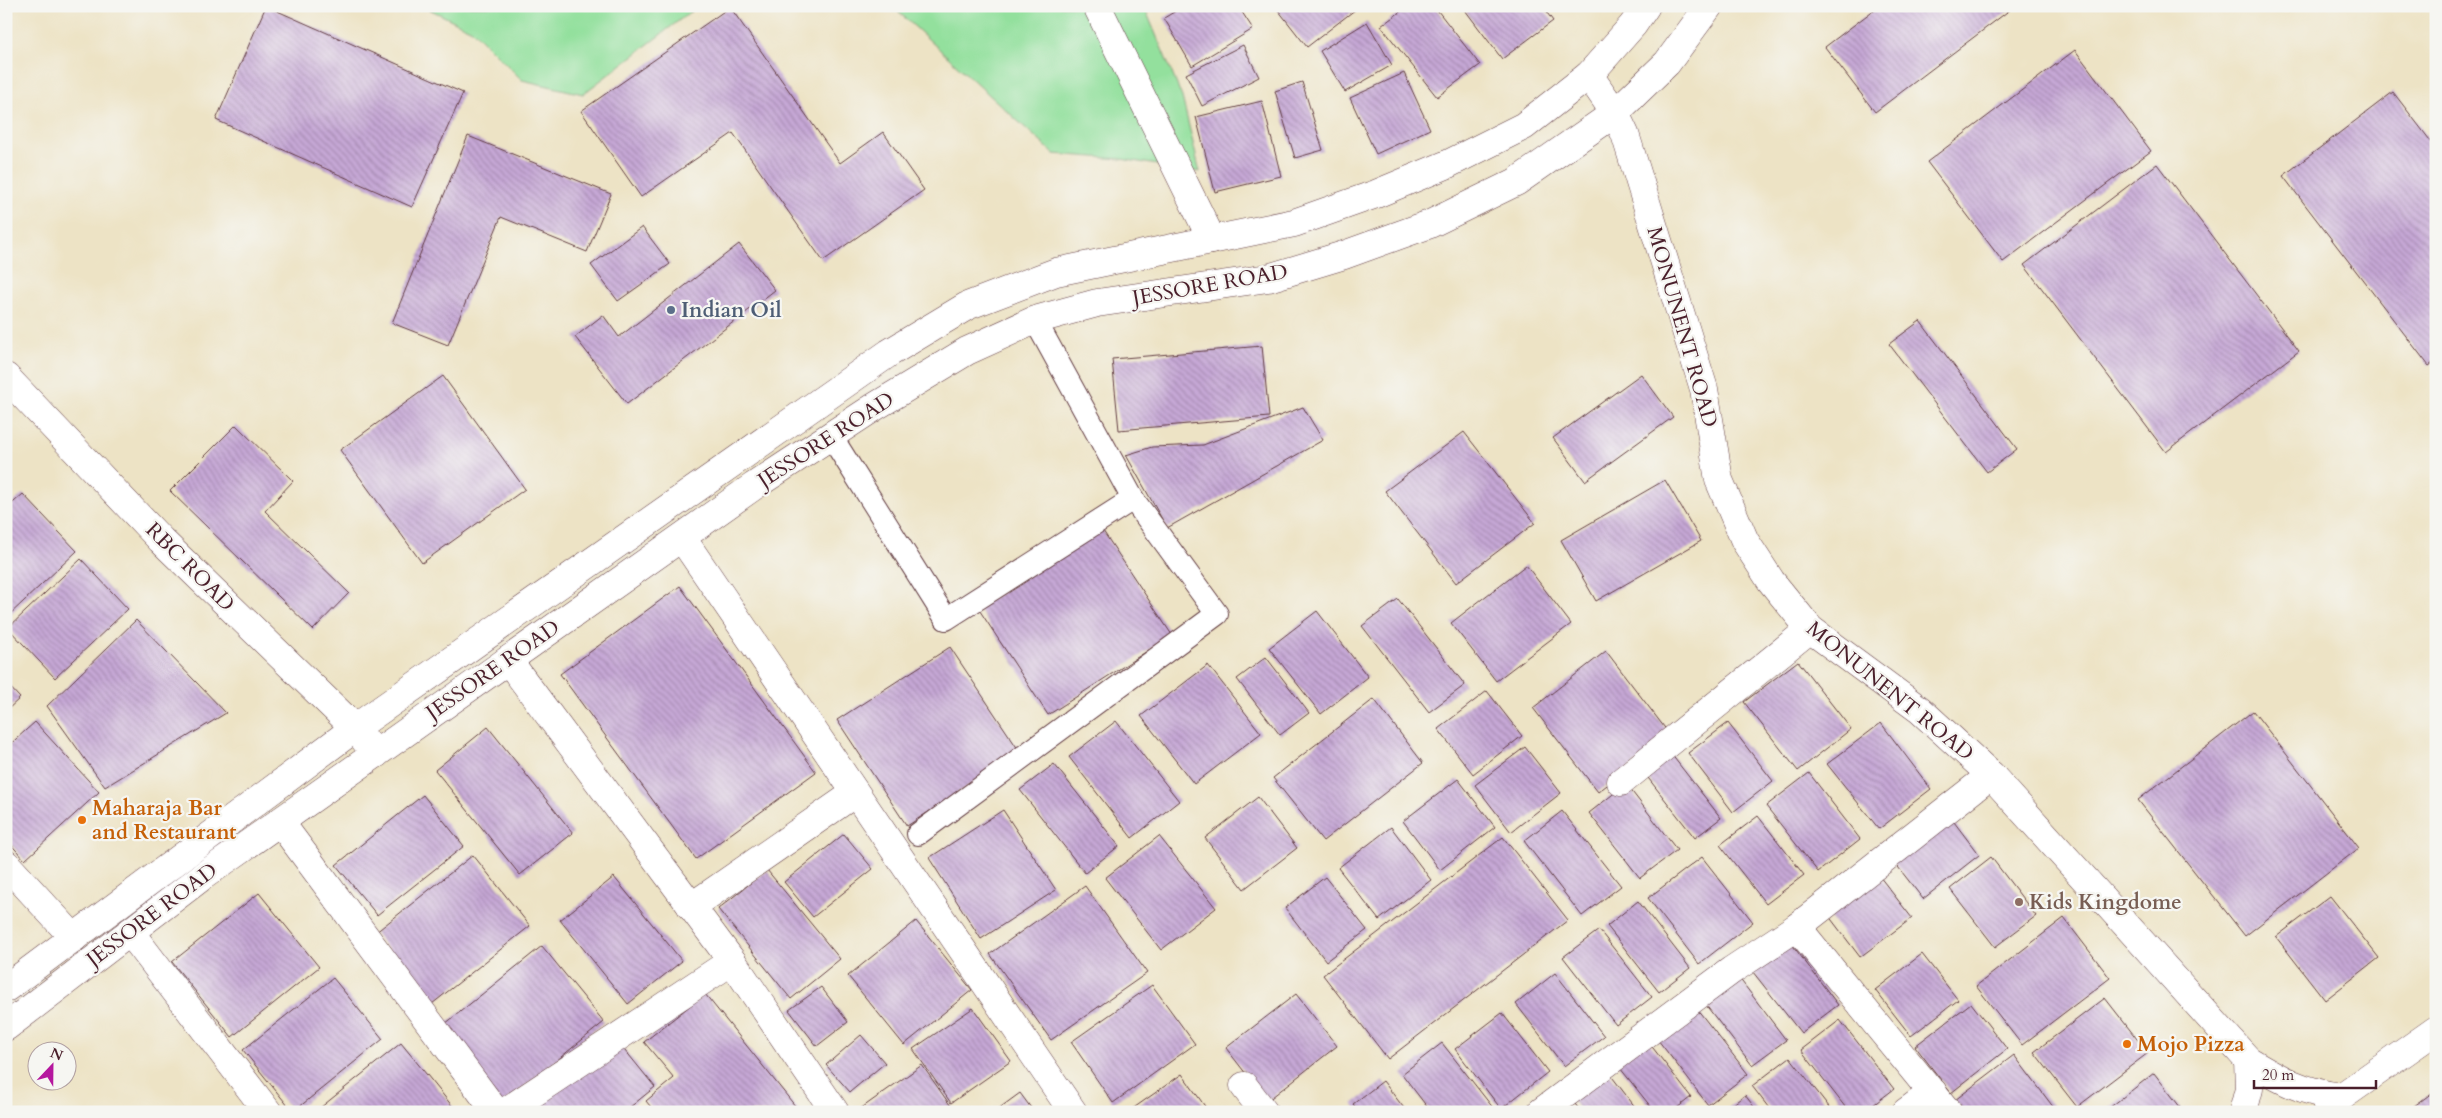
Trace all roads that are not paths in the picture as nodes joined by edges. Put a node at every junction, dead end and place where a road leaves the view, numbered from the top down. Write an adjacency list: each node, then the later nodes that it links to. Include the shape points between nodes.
1 (1097, 6): 6 (street)
2 (1646, 6): 4 (street, JESSORE ROAD)
3 (1709, 6): 5 (street, JESSORE ROAD, via 1667,63)
4 (1589, 75): 5 (street, MONUNENT ROAD); 6 (street, JESSORE ROAD, via 1524,126 1448,164 1294,223)
5 (1616, 113): 7 (street, JESSORE ROAD, via 1516,182 1430,224 1352,252 1268,278 1097,303); 12 (street, MONUNENT ROAD, via 1704,389 1720,480 1729,508 1744,541 1770,580)
6 (1212, 240): 14 (street, JESSORE ROAD, via 1056,272 967,306 868,367)
7 (1035, 320): 9 (street, JESSORE ROAD, via 967,351); 10 (lane)
8 (6, 377): 14 (street, RBC ROAD, via 161,540)
9 (831, 436): 10 (lane, via 946,619); 11 (street, JESSORE ROAD)
10 (1133, 499): 20 (lane, via 1216,614)
11 (682, 538): 13 (street, JESSORE ROAD); 18 (street)
12 (1810, 629): 16 (street, MONUNENT ROAD, via 1920,710); 17 (street)
13 (508, 660): 15 (street, JESSORE ROAD); 22 (street)
14 (355, 728): 15 (street, RBC ROAD); 25 (street, JESSORE ROAD)
15 (376, 754): 19 (street, JESSORE ROAD)
16 (1991, 775): 23 (street); 30 (street, MONUNENT ROAD)
17 (1621, 782)
18 (855, 793): 22 (street); 38 (street)
19 (280, 822): 24 (street, JESSORE ROAD); 35 (street)
20 (918, 834)
21 (6, 864): 25 (street)
22 (691, 906): 26 (street)
23 (1797, 926): 32 (street); 40 (street, via 1732,970)
24 (130, 932): 28 (street, JESSORE ROAD); 34 (street)
25 (74, 938): 27 (street, JESSORE ROAD)
26 (732, 961): 36 (street); 37 (street)
27 (6, 988)
28 (6, 1026)
29 (2436, 1030): 33 (street)
30 (2248, 1060): 33 (street, MONUNENT ROAD, via 2290,1085 2320,1094); 42 (street, via 2249,1089)
31 (1244, 1086): 39 (street)
32 (1940, 1102): 41 (street)
33 (2330, 1104)
34 (268, 1112)
35 (496, 1112)
36 (505, 1112)
37 (835, 1112)
38 (1073, 1112)
39 (1264, 1112)
40 (1541, 1112)
41 (1906, 1112)
42 (2243, 1112)

